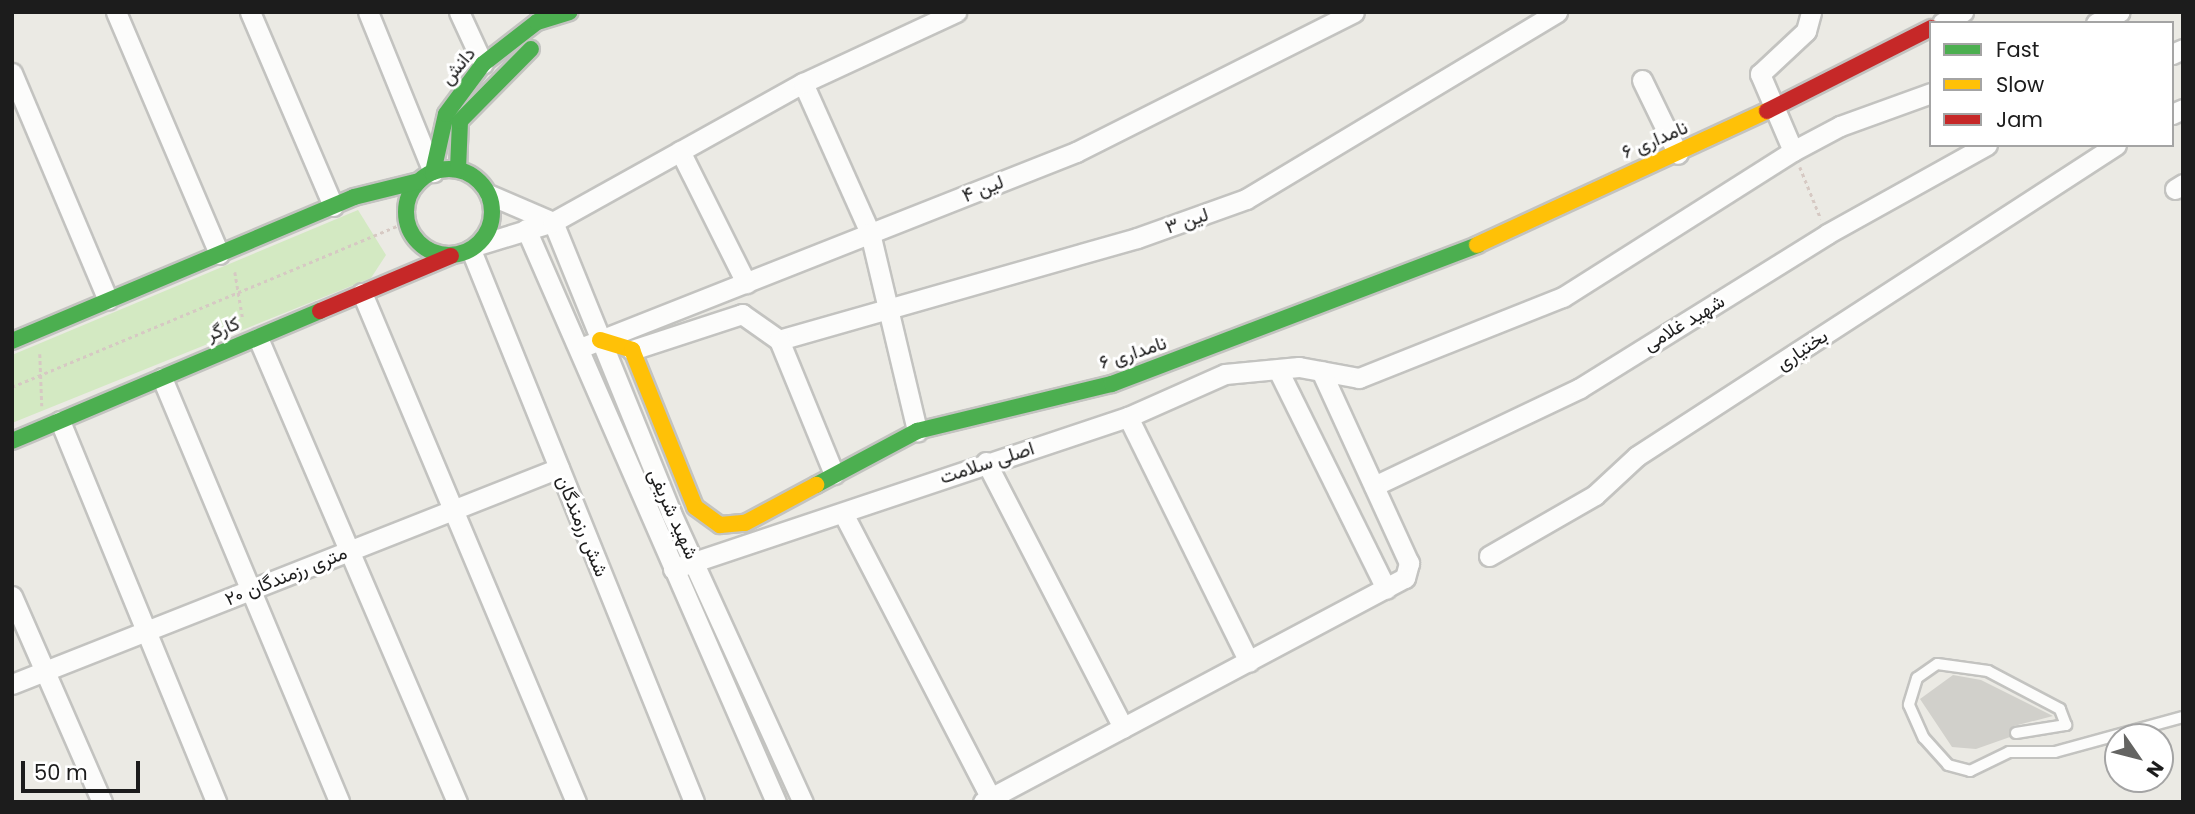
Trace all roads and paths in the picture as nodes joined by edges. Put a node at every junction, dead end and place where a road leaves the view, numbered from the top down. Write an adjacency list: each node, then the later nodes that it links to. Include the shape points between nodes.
1 (116, 12): 37 (street)
2 (250, 12): 30 (street)
3 (369, 12): 27 (street)
4 (459, 12): 15 (street)
5 (956, 12): 18 (street)
6 (1354, 12): 34 (street, لین ۴, via 1076,152)
7 (1557, 12): 44 (street, لین ۳, via 1246,198 1160,231)
8 (1811, 12): 20 (street, via 1806,31 1760,74)
9 (1963, 12): 12 (street)
10 (2120, 12): 13 (street)
11 (559, 15): 15 (street, دانش, via 537,22); 26 (street, دانش, via 460,121)
12 (1946, 21)
13 (2100, 21)
14 (1929, 29): 20 (street, نامداری ۶)
15 (484, 64): 27 (street, دانش, via 446,114)
16 (12, 73): 43 (street)
17 (1642, 80): 25 (street)
18 (803, 83): 23 (street); 34 (street)
19 (1929, 94): 24 (street, اصلی سلامت, via 1851,121)
20 (1772, 109): 24 (street); 25 (street, نامداری ۶)
21 (1983, 147): 35 (street, شهید غلامی)
22 (2113, 147): 67 (street, بختیاری, via 1637,456 1595,495)
23 (680, 150): 31 (street); 40 (street)
24 (1793, 151): 35 (path); 52 (street, اصلی سلامت, via 1563,297 1359,378)
25 (1678, 154): 58 (street, نامداری ۶, via 1262,332 1112,384)
26 (458, 169): 27 (street); 28 (street, via 477,178)
27 (426, 176): 29 (street); 38 (street, via 407,198 406,219 414,239 430,252)
28 (489, 195): 31 (street); 36 (street, via 492,222)
29 (354, 197): 30 (street); 32 (street, via 380,201)
30 (334, 206): 37 (street)
31 (553, 222): 33 (street); 47 (street, شهید شریفی)
32 (401, 224): 39 (street, via 404,254); 41 (path)
33 (526, 229): 36 (street); 49 (street, شهید شریفی)
34 (870, 233): 40 (street, لین ۴); 44 (street)
35 (1827, 234): 63 (street, شهید غلامی, via 1580,388)
36 (475, 248): 38 (street); 61 (street, شش رزمندگان)
37 (219, 254): 41 (path, via 236,272); 43 (street)
38 (451, 256): 39 (street, کارگر)
39 (392, 281): 42 (street, کارگر)
40 (746, 282): 47 (street, لین ۴)
41 (238, 292): 46 (path, via 241,317); 53 (path)
42 (362, 293): 46 (street, کارگر); 64 (street)
43 (108, 300): 45 (street)
44 (890, 310): 48 (street, لین ۳); 58 (street)
45 (19, 338): 53 (path, via 40,351)
46 (258, 338): 54 (street, کارگر); 66 (street)
47 (600, 340): 49 (street, لین ۴); 50 (street); 68 (street, شهید شریفی)
48 (779, 340): 50 (street, via 742,314); 62 (street)
49 (580, 348): 69 (street, شهید شریفی)
50 (632, 350): 62 (street, نامداری ۶, via 695,507 720,525 778,509)
51 (1278, 370): 52 (street, اصلی سلامت); 56 (street, اصلی سلامت, via 1225,374); 70 (street)
52 (1321, 371): 63 (street)
53 (38, 376): 55 (path); 57 (path, via 40,404)
54 (162, 378): 57 (street, کارگر); 71 (street)
55 (12, 387)
56 (1128, 417): 60 (street, اصلی سلامت); 74 (street)
57 (60, 421): 59 (street, کارگر); 73 (street)
58 (917, 431): 62 (street, نامداری ۶)
59 (12, 441)
60 (986, 462): 65 (street, اصلی سلامت); 78 (street)
61 (559, 468): 64 (street, ۲۰ متری رزمندگان); 86 (street, شش رزمندگان)
62 (834, 474)
63 (1374, 486): 70 (street, via 1409,563 1405,578)
64 (454, 510): 66 (street, ۲۰ متری رزمندگان); 85 (street)
65 (844, 515): 68 (street, اصلی سلامت); 80 (street)
66 (352, 550): 71 (street, ۲۰ متری رزمندگان); 84 (street)
67 (1489, 556)
68 (694, 561): 69 (street, اصلی سلامت); 88 (street, شهید شریفی)
69 (673, 569): 87 (street, شهید شریفی)
70 (1386, 589): 74 (street)
71 (251, 590): 73 (street, ۲۰ متری رزمندگان); 83 (street)
72 (12, 596): 75 (street)
73 (146, 631): 75 (street, ۲۰ متری رزمندگان); 82 (street)
74 (1249, 662): 78 (street)
75 (44, 672): 76 (street, ۲۰ متری رزمندگان); 81 (street)
76 (12, 684)
77 (2183, 718): 79 (lane, via 2055,751 2009,752 1970,771 1948,765 1924,738 1909,705 1917,678 1937,664 1988,671 2060,709 2066,725)
78 (1123, 728): 80 (street)
79 (2016, 733)
80 (987, 800)
81 (102, 802)
82 (216, 802)
83 (339, 802)
84 (457, 802)
85 (576, 802)
86 (694, 802)
87 (776, 802)
88 (803, 802)

